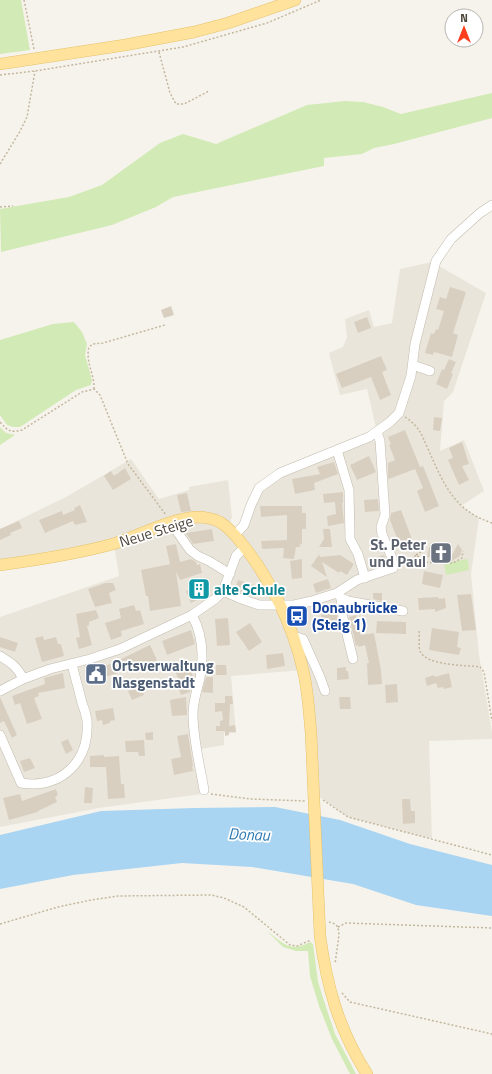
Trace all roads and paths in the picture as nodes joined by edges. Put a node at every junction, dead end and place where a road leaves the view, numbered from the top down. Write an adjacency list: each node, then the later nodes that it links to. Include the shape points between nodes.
1 (24, 0): 4 (path)
2 (295, 0): 4 (main road, via 194,32)
3 (159, 52): 7 (path, via 170,93 176,104 184,104)
4 (34, 59): 5 (main road)
5 (0, 64)
6 (36, 71): 8 (path, via 27,117)
7 (208, 92)
8 (0, 164)
9 (492, 205): 13 (street, via 451,239 436,261 415,344)
10 (13, 206): 11 (path)
11 (0, 207)
12 (165, 325): 15 (path, via 88,347)
13 (413, 365): 14 (street); 16 (street)
14 (430, 371)
15 (94, 389): 17 (path, via 82,392 22,430 8,430); 20 (path, via 100,395 128,464)
16 (399, 413): 18 (street); 21 (path, via 418,427 442,481 461,506)
17 (0, 422)
18 (377, 432): 19 (street); 30 (street, via 380,441 384,500 381,527)
19 (337, 450): 22 (street, via 280,473 259,488 244,525); 32 (street, via 349,490 350,539 358,554)
20 (171, 523): 22 (main road, Neue Steige, via 196,517 209,518 220,522); 29 (main road, Neue Steige, via 114,544 44,559); 31 (street, via 190,550)
21 (492, 523)
22 (235, 535): 23 (main road, Neue Steige)
23 (245, 547): 31 (street, via 236,556); 35 (main road, Neue Steige, via 257,563)
24 (463, 551): 28 (path, via 462,558 453,563)
25 (421, 552): 26 (path)
26 (416, 555): 27 (path); 28 (path)
27 (410, 562): 28 (path); 30 (path)
28 (428, 563)
29 (0, 565)
30 (396, 566): 32 (street)
31 (230, 574): 33 (street)
32 (365, 578): 34 (street, via 357,580)
33 (223, 591): 35 (street, via 259,605); 37 (street)
34 (339, 596): 35 (street, via 294,605); 36 (street, via 348,601); 41 (street)
35 (280, 605): 39 (main road, Neue Steige)
36 (403, 611)
37 (192, 615): 42 (street, via 120,649); 48 (street, via 199,626 203,656 193,712)
38 (419, 631): 46 (path, via 420,650 425,657 435,662 480,667 484,672)
39 (293, 636): 45 (street, via 303,639); 49 (main road, Neue Steige, via 303,670 308,702)
40 (0, 656): 43 (street, via 14,665)
41 (353, 659)
42 (72, 664): 43 (street); 47 (street, via 87,719 85,740 79,760 72,769 64,775 42,783 20,783)
43 (23, 679): 44 (street)
44 (0, 691)
45 (325, 691)
46 (492, 721)
47 (0, 735)
48 (204, 790): 49 (path, via 211,794 251,799)
49 (311, 800): 50 (path, via 348,816); 51 (main road, Neue Steige)
50 (492, 855)
51 (319, 922): 53 (path, via 330,922); 59 (main road, Neue Steige, via 327,980 334,1005 354,1054)
52 (0, 924): 55 (path, via 58,907 105,898 211,896 224,898 244,907 290,945 297,946)
53 (338, 927): 54 (path, via 346,923); 56 (path)
54 (492, 928)
55 (314, 938)
56 (335, 967)
57 (340, 990): 58 (path, via 350,1002)
58 (492, 1034)
59 (367, 1074)

